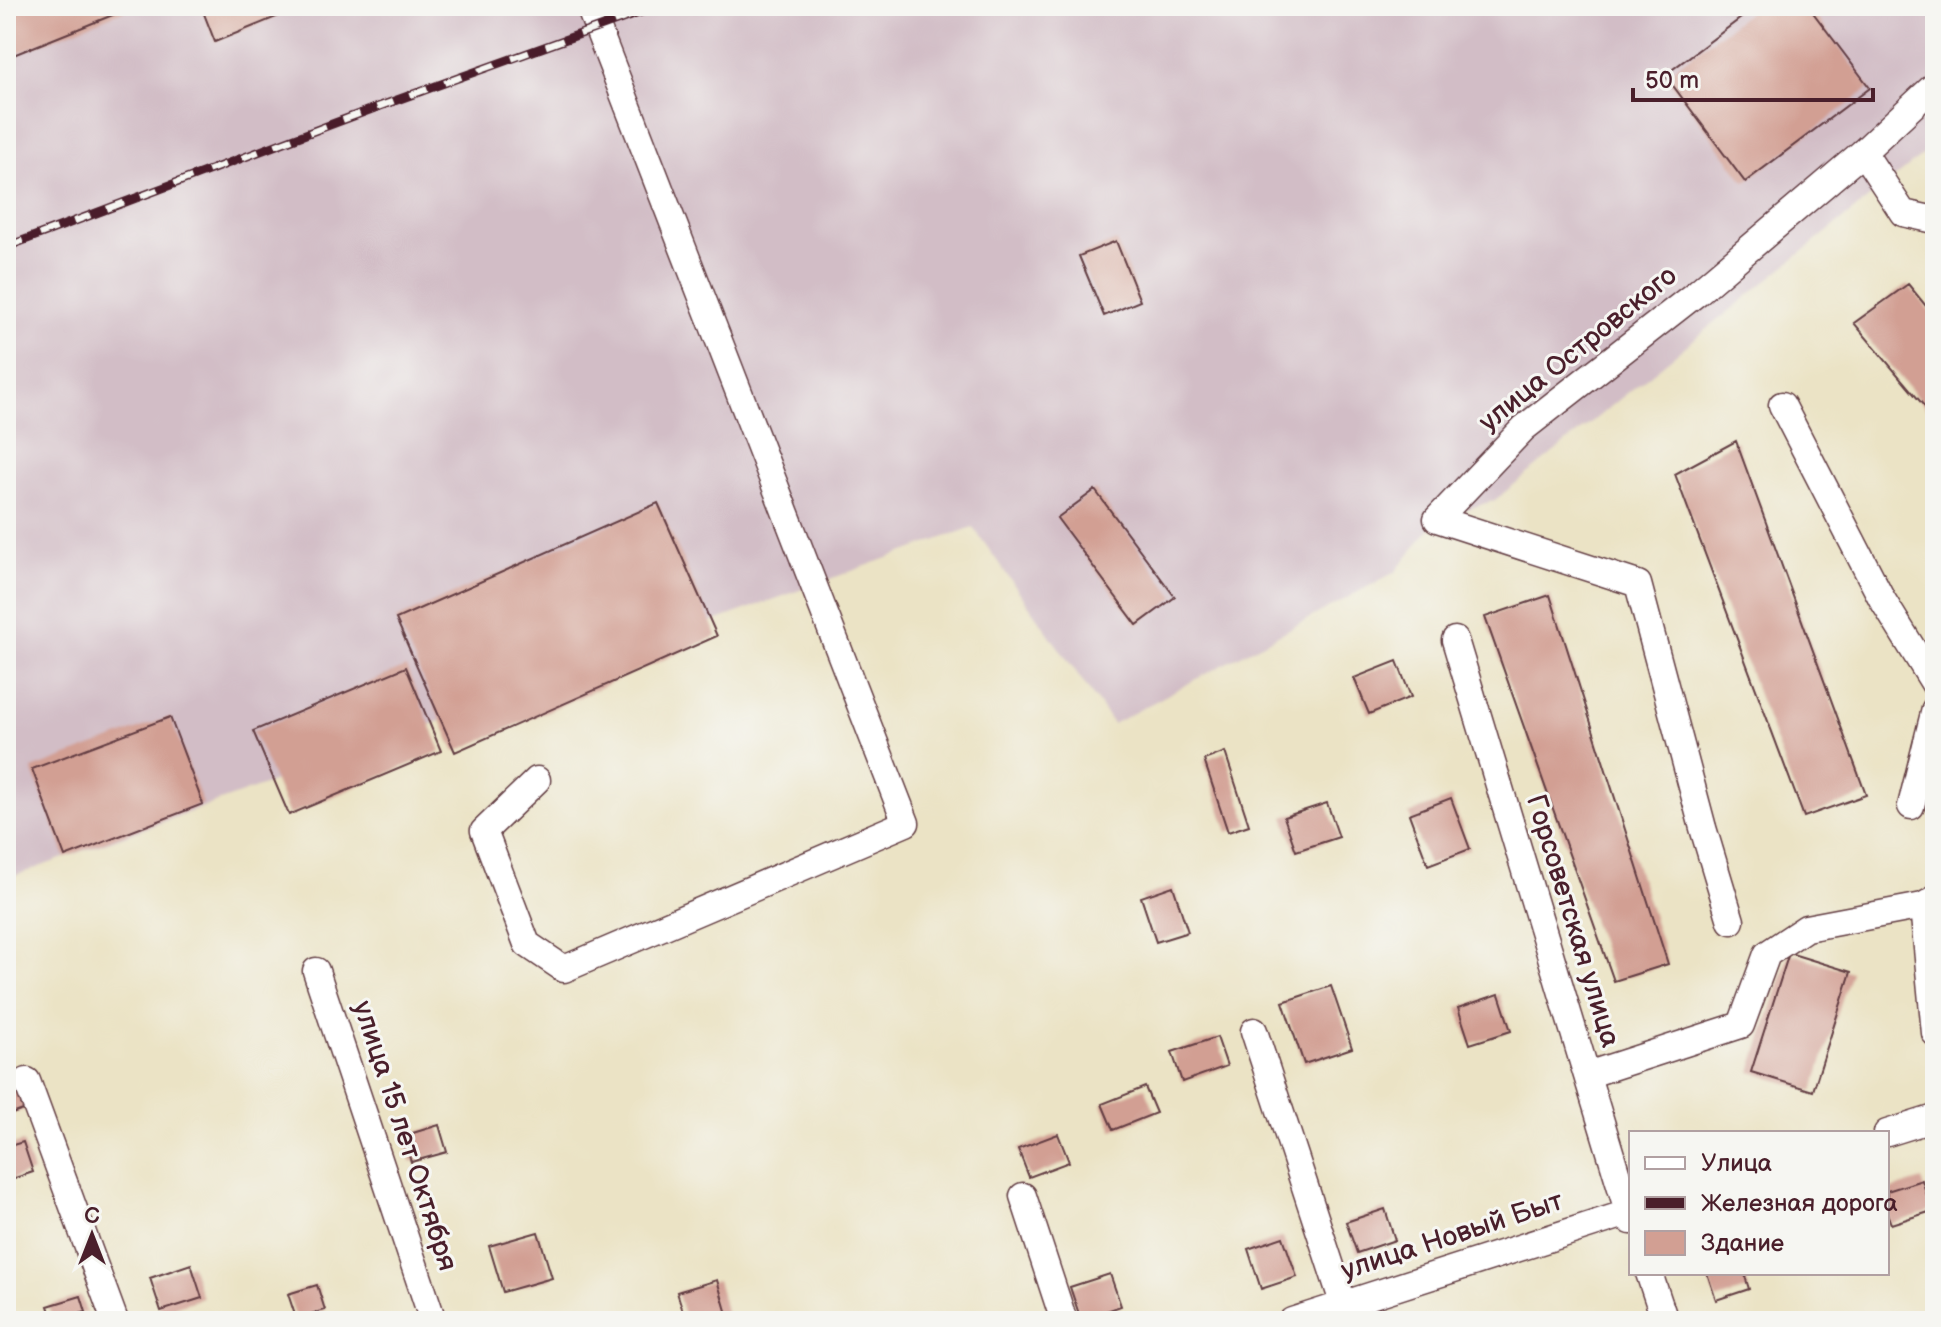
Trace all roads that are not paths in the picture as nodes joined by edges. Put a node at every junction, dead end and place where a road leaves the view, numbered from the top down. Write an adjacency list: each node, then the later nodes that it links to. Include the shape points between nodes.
1 (589, 6): 9 (street, via 906,823 564,969 527,944 484,831)
2 (1935, 85): 3 (street, улица Островского)
3 (1863, 152): 4 (street, via 1903,213); 12 (street, улица Островского, via 1698,292 1524,428 1437,519 1638,584)
4 (1935, 220)
5 (1782, 405): 7 (street, via 1882,599)
6 (1455, 640): 16 (street, Горсоветская улица)
7 (1935, 685)
8 (1935, 709): 10 (street)
9 (537, 780)
10 (1911, 806)
11 (1929, 902): 15 (street); 16 (street, via 1806,928 1767,954 1741,1025)
12 (1731, 921)
13 (316, 971): 26 (street, улица 15 лет Октября)
14 (1254, 1031): 24 (street)
15 (1935, 1033)
16 (1587, 1075): 21 (street, Горсоветская улица)
17 (27, 1081): 25 (street)
18 (1935, 1118): 19 (street)
19 (1889, 1132)
20 (1023, 1196): 27 (street)
21 (1629, 1212)
22 (1629, 1215): 24 (street, улица Новый Быт)
23 (1650, 1275): 29 (street)
24 (1346, 1312): 28 (street, улица Новый Быт)
25 (115, 1321)
26 (433, 1321)
27 (1064, 1321)
28 (1292, 1321)
29 (1665, 1321)

